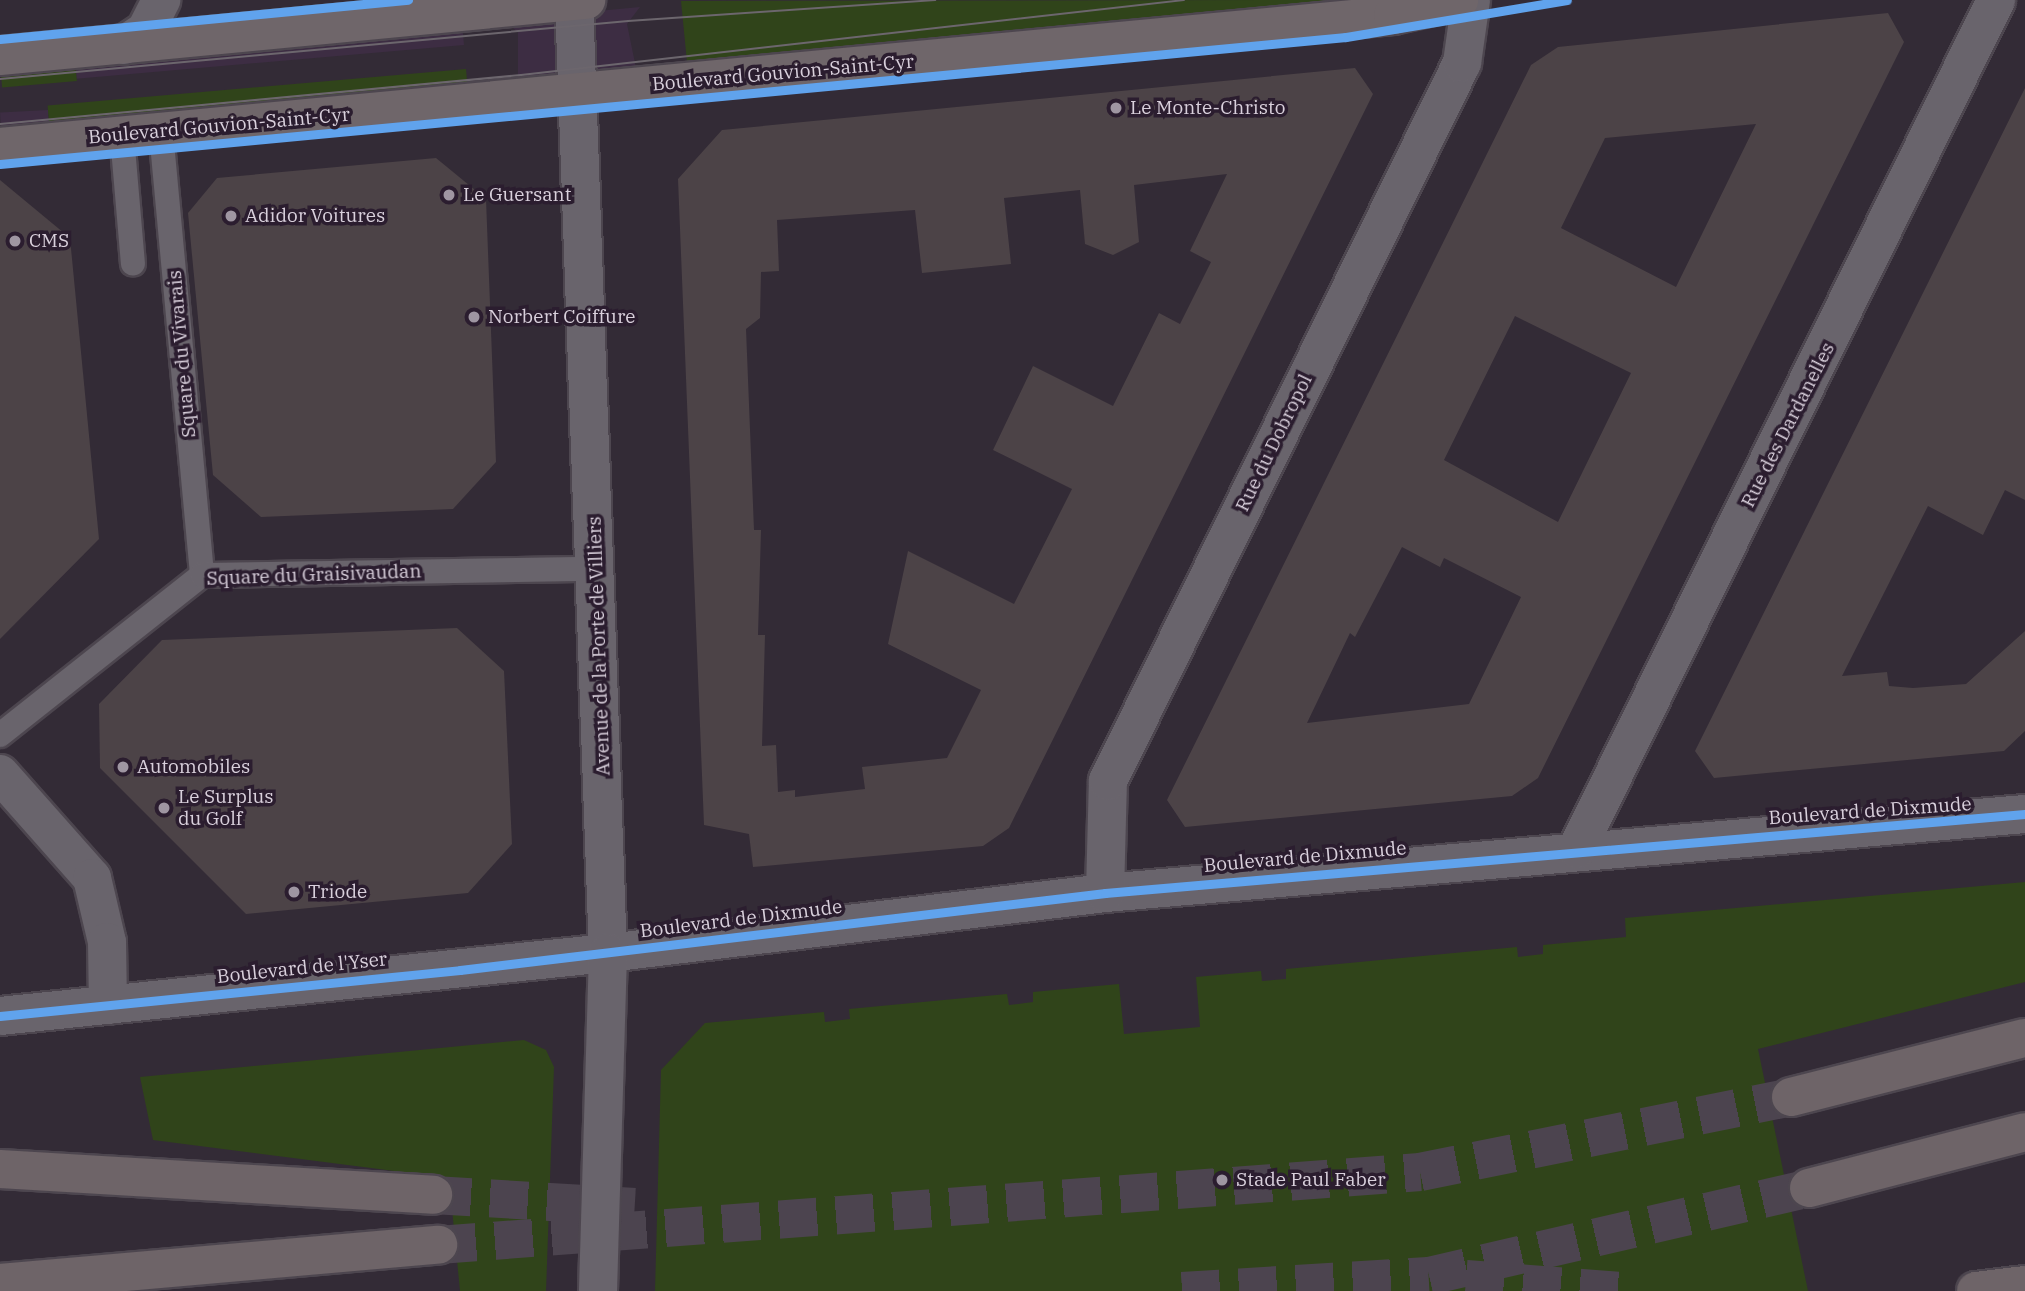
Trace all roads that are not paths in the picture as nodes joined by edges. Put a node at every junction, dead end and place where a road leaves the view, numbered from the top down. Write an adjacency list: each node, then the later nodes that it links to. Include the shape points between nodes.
1 (162, 0): 6 (street, via 146,30)
2 (578, 0): 6 (main road); 8 (street, Avenue de la Porte de Villiers)
3 (1459, 0): 8 (main road, Boulevard Gouvion-Saint-Cyr, via 1393,15)
4 (1471, 0): 19 (street, Rue du Dobropol, via 1462,63 1108,780)
5 (1996, 0): 18 (street, Rue des Dardanelles)
6 (124, 45): 7 (main road)
7 (0, 56)
8 (577, 93): 9 (main road, Boulevard Gouvion-Saint-Cyr); 13 (street, Avenue de la Porte de Villiers)
9 (162, 132): 10 (main road, Boulevard Gouvion-Saint-Cyr); 14 (lane, Square du Vivarais)
10 (122, 136): 11 (main road, Boulevard Gouvion-Saint-Cyr); 12 (lane)
11 (0, 147)
12 (133, 264)
13 (598, 569): 14 (lane, Square du Graisivaudan); 20 (street, Avenue de la Porte de Villiers)
14 (202, 575): 15 (lane, Square du Graisivaudan, via 26,709)
15 (0, 735)
16 (0, 774): 21 (street, via 92,878 107,942)
17 (2016, 817): 18 (street, Boulevard de Dixmude)
18 (1577, 849): 19 (street, Boulevard de Dixmude)
19 (1105, 893): 20 (street, Boulevard de Dixmude)
20 (608, 953): 21 (street, Boulevard de l'Yser); 34 (street, Avenue de la Porte de Villiers)
21 (108, 1005): 22 (street, Boulevard de l'Yser)
22 (0, 1016)
23 (2025, 1038): 24 (highway)
24 (1791, 1097)
25 (2025, 1132): 27 (highway)
26 (2025, 1161): 27 (highway)
27 (1926, 1162): 29 (highway)
28 (0, 1169): 30 (highway)
29 (1809, 1188)
30 (433, 1195)
31 (438, 1245): 32 (highway)
32 (0, 1283)
33 (2025, 1285): 35 (highway)
34 (598, 1291)
35 (1976, 1291)

